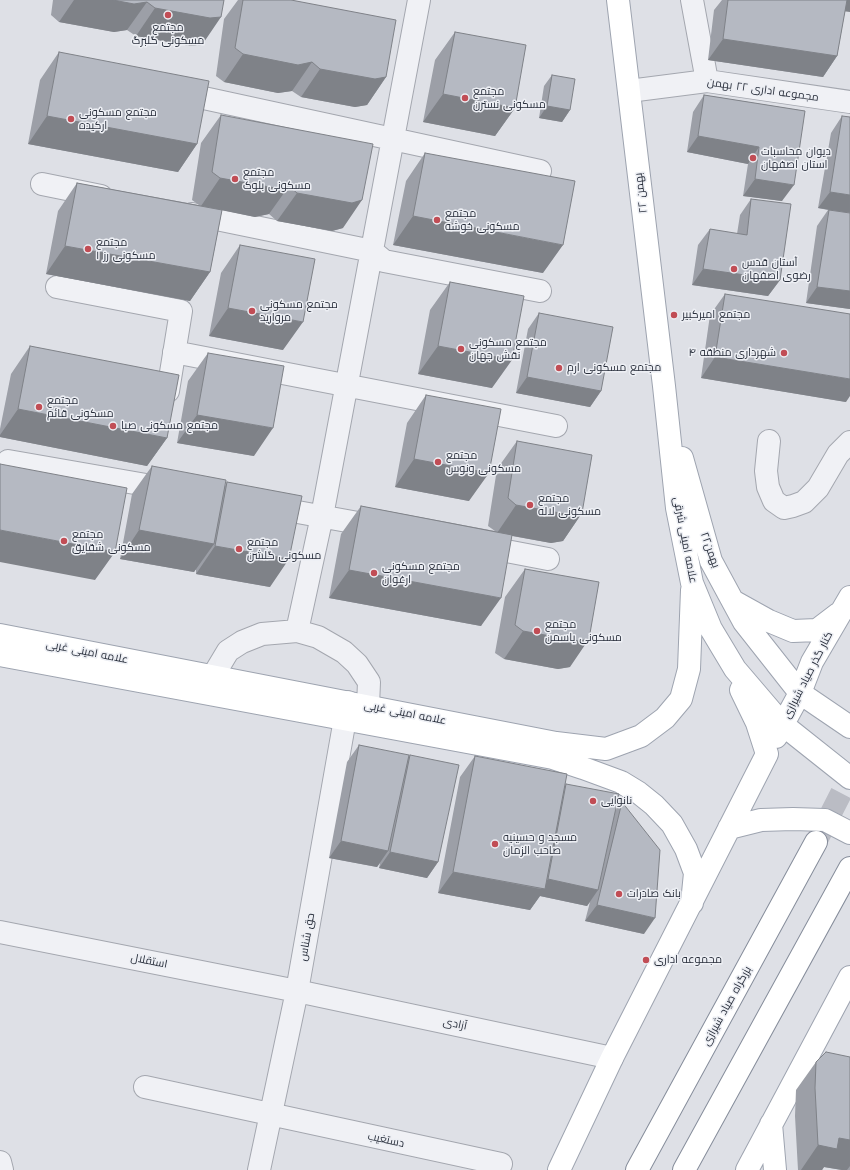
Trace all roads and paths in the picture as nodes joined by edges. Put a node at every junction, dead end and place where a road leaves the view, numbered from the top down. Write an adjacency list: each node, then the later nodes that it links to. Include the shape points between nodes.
1 (419, 0): 5 (street)
2 (618, 0): 8 (main road, ۲۲ بهمن)
3 (692, 0): 6 (street)
4 (390, 34): 5 (street)
5 (412, 39): 10 (street)
6 (707, 81): 8 (street, مجموعه اداری ۲۲ بهمن); 9 (street, مجموعه اداری ۲۲ بهمن)
7 (159, 88): 10 (street)
8 (629, 91): 21 (main road, ۲۲ بهمن)
9 (850, 102)
10 (393, 138): 11 (street); 15 (street)
11 (540, 171)
12 (42, 184): 13 (street)
13 (119, 200)
14 (172, 210): 15 (street)
15 (372, 251): 17 (street, via 384,261); 19 (street)
16 (57, 287): 18 (street, via 181,311)
17 (540, 291)
18 (174, 352): 19 (street); 20 (street, via 168,391)
19 (346, 385): 22 (street); 28 (street)
20 (138, 386)
21 (664, 386): 32 (main road, علامه امینی شرقی, via 677,508); 33 (main road, ۲۲بهمن, via 711,561)
22 (556, 426)
23 (769, 441): 24 (street, via 766,471 768,487 774,501 784,508 804,502 818,488 838,454)
24 (850, 442)
25 (8, 461): 26 (street)
26 (188, 493)
27 (251, 504): 28 (street)
28 (322, 516): 29 (street); 35 (street)
29 (400, 531)
30 (462, 543): 31 (street)
31 (548, 559)
32 (692, 583): 37 (main road, علامه امینی شرقی); 41 (main road, علامه امینی غربی, via 689,669 680,699 674,709 656,726 625,743 606,749 556,743)
33 (733, 601): 34 (main road, via 793,631 817,630); 40 (main road, ۲۲بهمن, via 744,622)
34 (848, 608): 40 (main road, کنار گذر صیاد شیرازی, via 812,662)
35 (297, 631): 39 (street, via 262,634 242,642 228,651); 41 (street, حق شناس, via 318,637 344,652 357,664 369,682)
36 (0, 635): 39 (main road, علامه امینی غربی)
37 (720, 645): 42 (main road, علامه امینی شرقی, via 735,669); 44 (main road, via 757,723)
38 (0, 655): 41 (main road, علامه امینی غربی)
39 (214, 676): 41 (main road, علامه امینی غربی)
40 (800, 693): 42 (main road, کنار گذر صیاد شیرازی); 43 (main road)
41 (354, 709): 50 (main road, علامه امینی غربی, via 553,758 621,782 654,805 672,824 695,873); 53 (street, حق شناس)
42 (782, 724): 44 (main road, کنار گذر صیاد شیرازی); 45 (main road, علامه امینی شرقی)
43 (850, 727)
44 (767, 754): 46 (main road, کنار گذر صیاد شیرازی)
45 (850, 778)
46 (729, 828): 47 (main road, via 761,820 825,820); 50 (main road, کنار گذر صیاد شیرازی)
47 (850, 833)
48 (816, 842): 63 (main road, بزرگراه صیاد شیرازی)
49 (850, 868): 64 (main road)
50 (692, 903): 54 (main road, کنار گذر صیاد شیرازی)
51 (0, 932): 53 (street, استقلال)
52 (850, 977): 57 (main road)
53 (298, 991): 54 (street, آزادی); 56 (street, حق شناس)
54 (612, 1058): 62 (main road, کنار گذر صیاد شیرازی)
55 (144, 1087): 56 (street, دستغیب)
56 (270, 1115): 59 (street, دستغیب); 61 (street, حق شناس)
57 (771, 1124): 65 (main road); 66 (main road)
58 (0, 1162): 60 (street)
59 (501, 1164)
60 (2, 1170)
61 (259, 1170)
62 (558, 1170)
63 (637, 1170)
64 (684, 1170)
65 (747, 1170)
66 (775, 1170)

